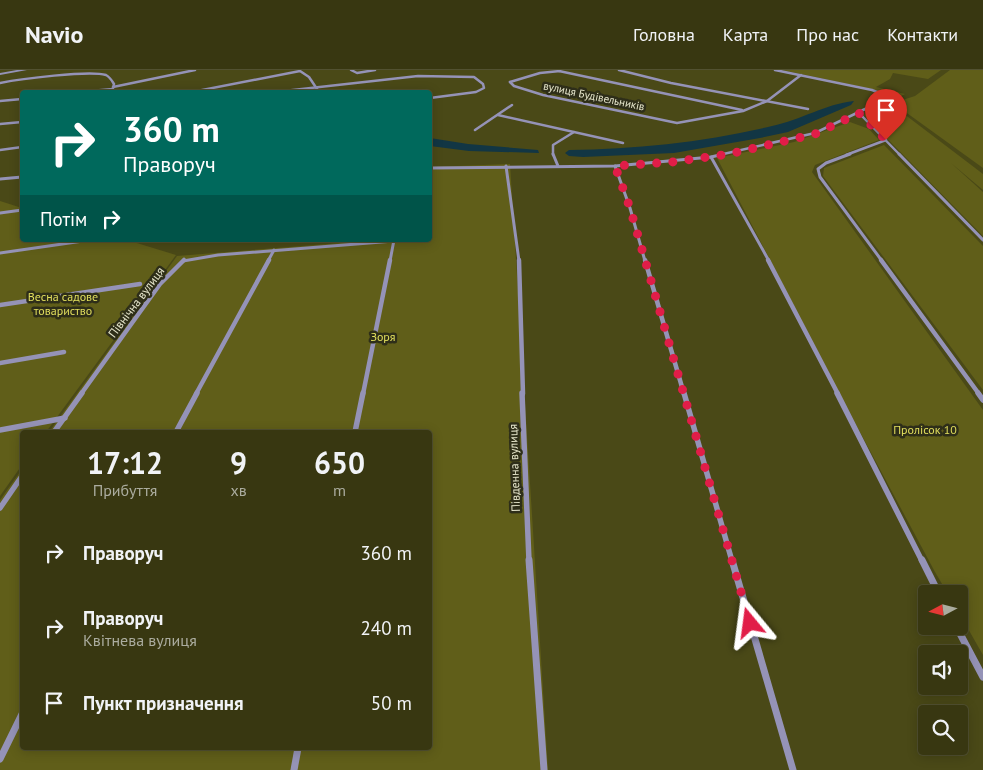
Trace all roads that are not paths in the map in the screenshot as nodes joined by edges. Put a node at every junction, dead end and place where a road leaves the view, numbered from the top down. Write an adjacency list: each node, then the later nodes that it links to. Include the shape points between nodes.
1 (25, 70): 10 (street)
2 (195, 70): 14 (street)
3 (300, 70): 13 (street); 15 (street)
4 (351, 70): 5 (street, via 357,73)
5 (375, 70)
6 (564, 70): 9 (street)
7 (619, 70): 20 (street)
8 (776, 70): 11 (street)
9 (559, 71): 23 (street); 23 (street, вулиця Будівельників, via 510,82 542,95 677,123)
10 (0, 74)
11 (801, 76): 20 (street); 24 (street, via 872,90 886,99)
12 (0, 83): 14 (street, via 53,73 95,72 106,75 114,84)
13 (317, 88): 16 (street); 18 (street, via 418,76 468,76 479,79 484,88)
14 (112, 89)
15 (202, 90)
16 (296, 90)
17 (20, 98): 19 (street)
18 (432, 98)
19 (0, 101)
20 (767, 101): 22 (street); 23 (street)
21 (512, 105): 25 (street)
22 (808, 109)
23 (744, 111)
24 (859, 113): 30 (street); 34 (street, via 815,134)
25 (498, 115): 28 (street); 29 (street)
26 (20, 122): 27 (street)
27 (0, 124)
28 (475, 130)
29 (574, 132): 31 (street); 36 (street, via 553,145)
30 (886, 140): 43 (street); 53 (street, via 826,163 818,169 820,177)
31 (623, 143)
32 (20, 147): 33 (street)
33 (0, 150)
34 (711, 157): 37 (street); 61 (street, via 787,294)
35 (506, 166): 36 (street); 38 (street); 68 (street, Південна вулиця, via 518,263 526,525)
36 (558, 166): 37 (street)
37 (615, 166): 69 (street, via 633,217)
38 (432, 168)
39 (20, 176): 40 (street)
40 (0, 179)
41 (20, 210): 42 (street)
42 (0, 213)
43 (983, 240)
44 (72, 242): 48 (street)
45 (370, 242): 47 (street, Північна вулиця)
46 (394, 242): 58 (street)
47 (274, 250): 54 (street, Північна вулиця, via 184,260 160,284); 57 (street)
48 (0, 253)
49 (140, 284): 50 (street)
50 (0, 305)
51 (64, 352): 52 (street)
52 (0, 363)
53 (983, 400)
54 (65, 418): 55 (street); 56 (street, Північна вулиця)
55 (0, 430)
56 (56, 430)
57 (177, 430)
58 (355, 430)
59 (20, 479): 60 (street)
60 (0, 508)
61 (934, 585)
62 (961, 635): 63 (street)
63 (983, 677)
64 (20, 718): 66 (street)
65 (298, 750): 67 (street)
66 (0, 759)
67 (294, 770)
68 (544, 770)
69 (793, 770)

